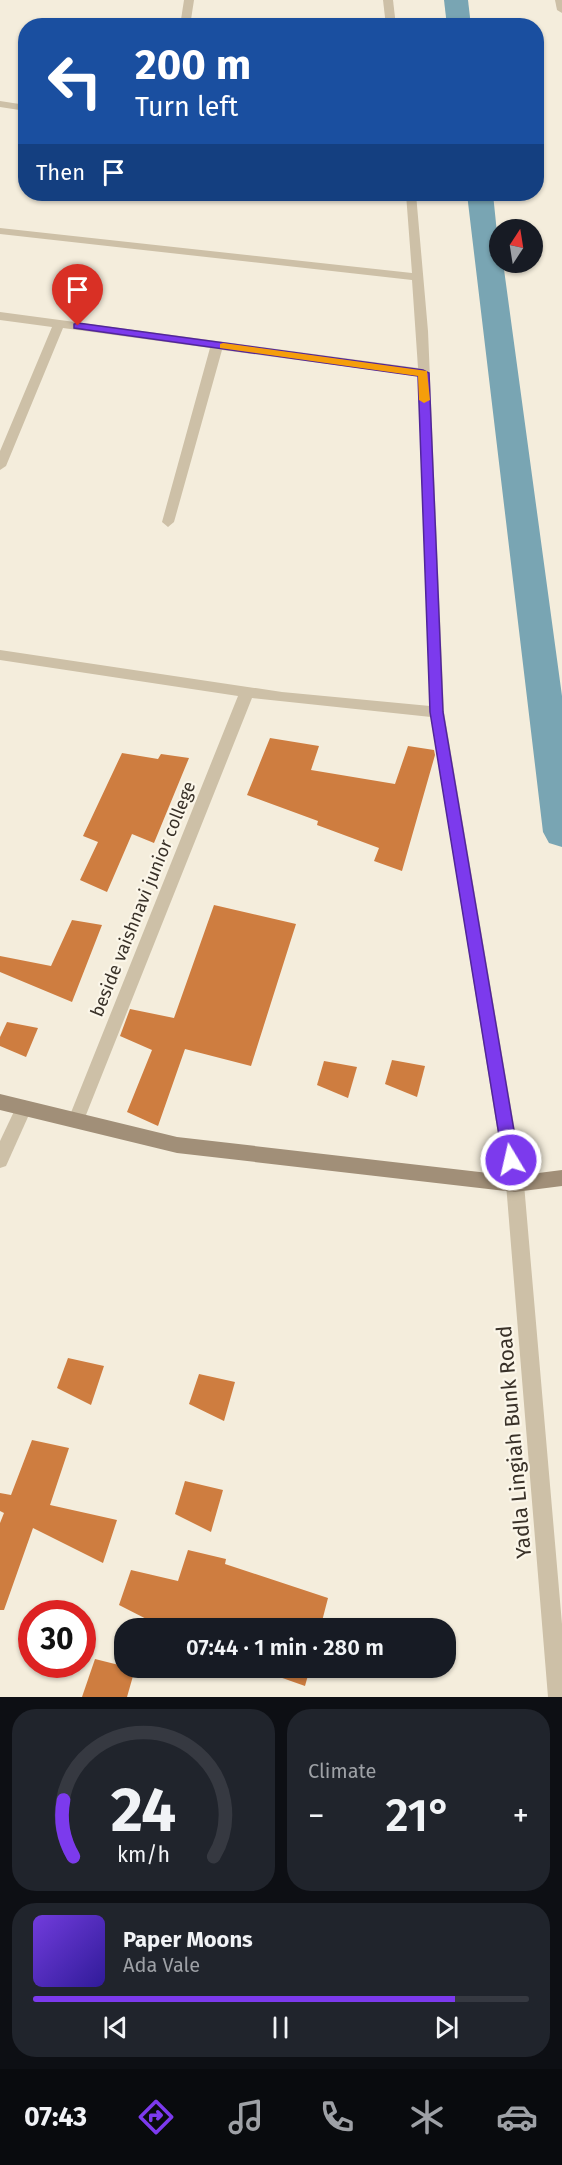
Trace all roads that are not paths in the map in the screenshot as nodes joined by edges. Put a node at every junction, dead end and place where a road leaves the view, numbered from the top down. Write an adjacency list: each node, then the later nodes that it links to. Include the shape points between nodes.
1 (189, 0): 5 (street)
2 (388, 0): 6 (street)
3 (560, 0): 4 (street)
4 (562, 10)
5 (186, 18)
6 (390, 18)
7 (0, 104): 8 (street)
8 (18, 107)
9 (412, 201): 11 (street, Yadla Lingiah Bunk Road)
10 (0, 231): 11 (street)
11 (418, 277): 15 (street, Yadla Lingiah Bunk Road)
12 (0, 316): 13 (street)
13 (59, 323): 14 (street); 16 (street)
14 (217, 345): 15 (street); 17 (street)
15 (423, 373): 20 (street, Yadla Lingiah Bunk Road)
16 (0, 466)
17 (168, 522)
18 (0, 655): 19 (street)
19 (247, 692): 20 (street); 23 (street, beside vaishnavi junior college)
20 (437, 712): 26 (street, Yadla Lingiah Bunk Road)
21 (0, 1102): 22 (street)
22 (24, 1108): 23 (street); 24 (street)
23 (76, 1120): 26 (street, via 177,1145)
24 (0, 1160)
25 (562, 1178): 26 (street)
26 (515, 1184): 27 (street, Yadla Lingiah Bunk Road)
27 (558, 1697)

